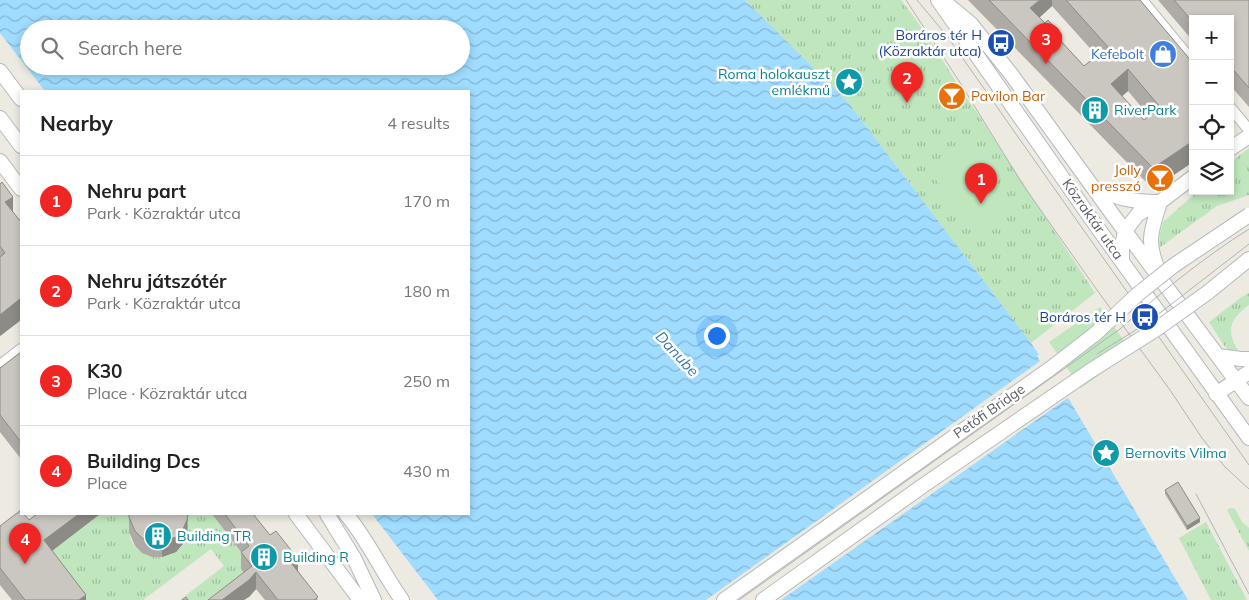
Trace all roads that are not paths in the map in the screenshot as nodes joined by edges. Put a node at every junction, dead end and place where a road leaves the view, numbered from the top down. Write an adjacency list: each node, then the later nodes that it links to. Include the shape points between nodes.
1 (938, 0): 19 (main road, Közraktár utca)
2 (942, 0): 16 (main road, Közraktár utca, via 971,24)
3 (1142, 0): 4 (street)
4 (1191, 60)
5 (0, 71): 6 (main road)
6 (20, 98)
7 (1234, 112): 9 (street)
8 (0, 118): 11 (main road)
9 (1249, 130)
10 (1249, 136): 12 (main road)
11 (20, 145)
12 (1234, 146)
13 (0, 161): 15 (main road)
14 (1189, 180): 17 (main road)
15 (20, 188)
16 (1094, 188): 17 (main road, via 1126,200); 20 (main road, Közraktár utca)
17 (1160, 202): 20 (main road, via 1138,214); 24 (main road, via 1150,241)
18 (1249, 216): 41 (main road, Petőfi Bridge, bridge, via 1172,266 1051,368)
19 (1097, 227): 20 (main road); 22 (main road, Közraktár utca)
20 (1125, 231): 22 (main road); 24 (main road, Közraktár utca)
21 (1249, 259): 25 (main road)
22 (1122, 261): 32 (main road, Közraktár utca)
23 (1249, 272): 25 (main road)
24 (1162, 280): 27 (main road, Közraktár utca)
25 (1207, 293): 42 (main road, Petőfi Bridge, bridge, via 921,487)
26 (20, 350): 29 (street)
27 (1218, 356): 28 (main road); 31 (main road, Közraktár utca)
28 (1249, 359)
29 (0, 365)
30 (1249, 372): 31 (main road)
31 (1236, 381): 32 (main road); 33 (main road, Közraktár utca)
32 (1216, 394): 34 (main road, Közraktár utca)
33 (1249, 398)
34 (1249, 438)
35 (297, 515): 38 (main road)
36 (328, 515): 39 (main road, via 354,558)
37 (347, 515): 40 (main road)
38 (360, 600)
39 (374, 600)
40 (402, 600)
41 (724, 600)
42 (763, 600)

